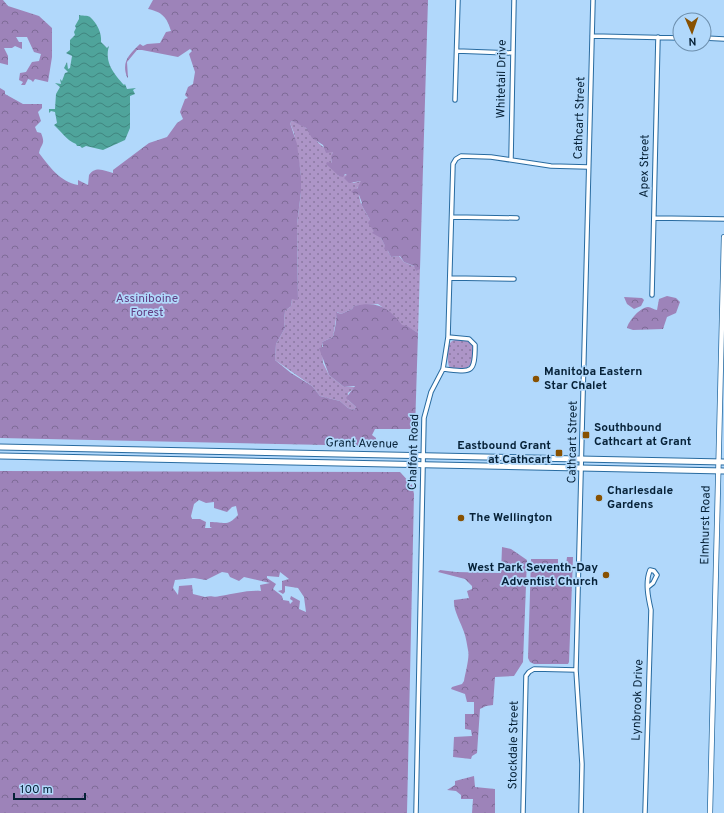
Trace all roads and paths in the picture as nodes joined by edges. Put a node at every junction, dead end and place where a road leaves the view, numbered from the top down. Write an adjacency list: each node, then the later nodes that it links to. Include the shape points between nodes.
1 (458, 0): 9 (street)
2 (514, 0): 10 (street, Whitetail Drive)
3 (593, 0): 4 (street, Cathcart Street)
4 (592, 36): 5 (street); 13 (street, Cathcart Street)
5 (658, 38): 6 (street); 16 (street, Apex Street)
6 (672, 38)
7 (712, 38): 8 (street)
8 (724, 39)
9 (457, 51): 10 (street); 11 (street)
10 (513, 52): 12 (street, Whitetail Drive)
11 (455, 100)
12 (511, 159): 13 (street, Chalfont Road, via 551,166); 14 (street, Chalfont Road, via 461,156 456,159 453,164)
13 (588, 168): 28 (street, Cathcart Street)
14 (452, 217): 15 (street); 19 (street, Chalfont Road)
15 (517, 218)
16 (654, 218): 17 (street); 21 (street, Apex Street)
17 (724, 219)
18 (724, 238): 23 (street, Elmhurst Road)
19 (451, 278): 20 (street); 22 (street, Chalfont Road)
20 (514, 279)
21 (652, 294)
22 (448, 337): 24 (street, Chalfont Road); 24 (street, via 469,339 475,345 475,364 465,371)
23 (722, 356): 29 (street, Elmhurst Road)
24 (444, 369): 26 (street, Chalfont Road, via 426,406)
25 (0, 447): 26 (main road, Grant Avenue)
26 (424, 455): 28 (main road, Grant Avenue); 31 (street, Chalfont Road)
27 (0, 456): 31 (main road, Grant Avenue)
28 (583, 458): 29 (main road, Grant Avenue); 32 (street, Cathcart Street)
29 (717, 462): 30 (main road, Grant Avenue); 33 (street, Elmhurst Road)
30 (724, 462)
31 (424, 464): 32 (main road, Grant Avenue); 37 (street, Chalfont Road)
32 (583, 467): 33 (main road, Grant Avenue); 36 (street, Cathcart Street)
33 (717, 471): 34 (main road, Grant Avenue); 41 (street, Elmhurst Road)
34 (724, 471)
35 (648, 587): 40 (street, Lynbrook Drive, via 650,610)
36 (576, 670): 38 (street, Stockdale Street, via 534,669 526,676); 39 (street, Cathcart Street, via 582,764)
37 (416, 813)
38 (523, 813)
39 (581, 813)
40 (645, 813)
41 (710, 813)

